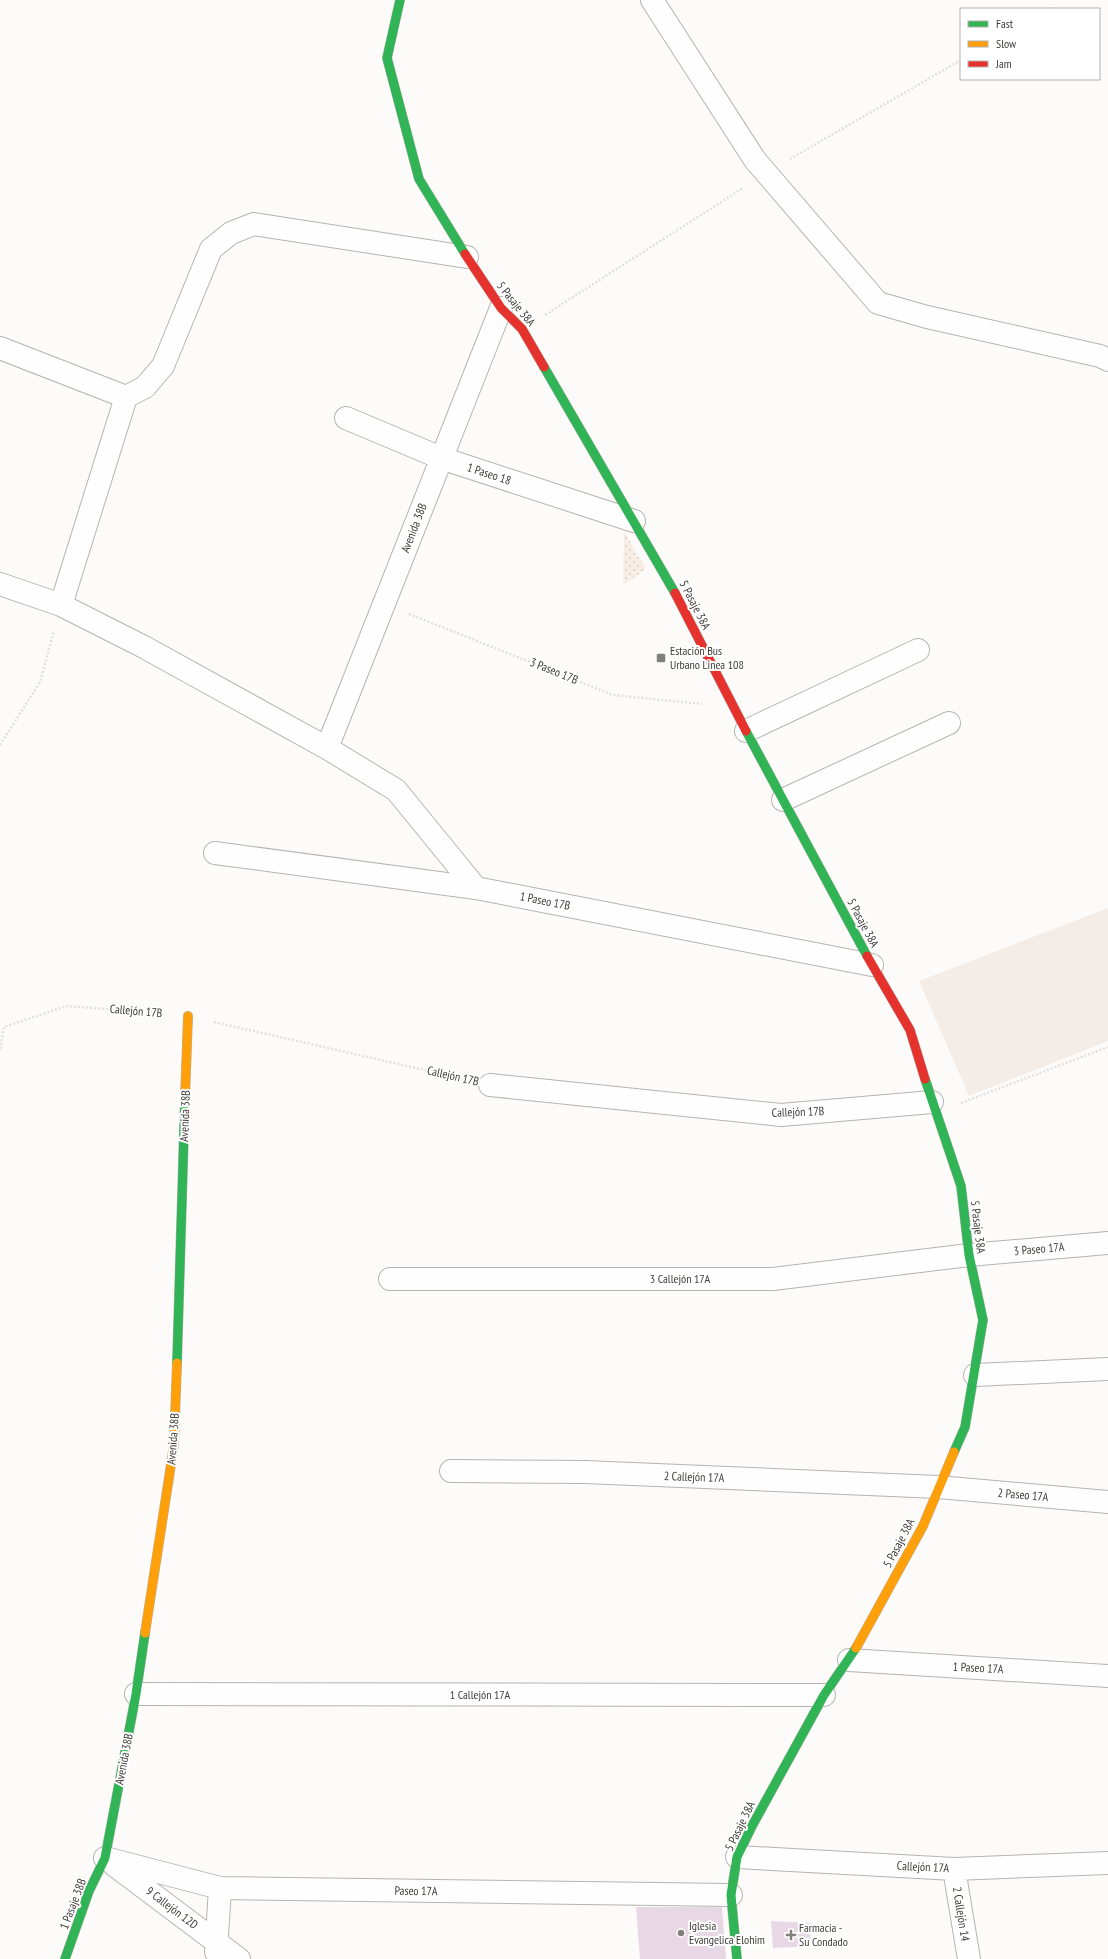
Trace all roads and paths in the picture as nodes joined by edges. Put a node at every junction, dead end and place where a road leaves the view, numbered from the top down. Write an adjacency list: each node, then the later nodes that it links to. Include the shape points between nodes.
1 (400, 0): 5 (street, 5 Pasaje 38A, via 387,58 419,179)
2 (652, 0): 4 (street, via 755,160)
3 (960, 61): 4 (path)
4 (767, 173): 7 (path); 9 (street, via 878,303 934,319 1100,356)
5 (467, 257): 6 (street, 5 Pasaje 38A); 10 (street, via 254,224 231,233 211,249 162,366 145,387)
6 (501, 308): 7 (street, 5 Pasaje 38A); 12 (street, Avenida 38B)
7 (522, 329): 13 (street, 5 Pasaje 38A)
8 (0, 348): 10 (street)
9 (1108, 360)
10 (126, 397): 16 (street)
11 (346, 418): 12 (street, 1 Paseo 18)
12 (441, 458): 13 (street, 1 Paseo 18); 15 (street, Avenida 38B)
13 (634, 521): 18 (street, 5 Pasaje 38A, via 672,586)
14 (0, 584): 16 (street)
15 (384, 604): 18 (path, 3 Paseo 17B, via 613,695); 22 (street, Avenida 38B)
16 (61, 605): 21 (path, via 40,682); 22 (street, via 144,647)
17 (918, 650): 20 (street)
18 (733, 707): 20 (street, 5 Pasaje 38A)
19 (949, 722): 23 (street)
20 (746, 731): 23 (street, 5 Pasaje 38A)
21 (0, 745)
22 (327, 748): 25 (street, via 396,790)
23 (783, 800): 26 (street, 5 Pasaje 38A)
24 (215, 853): 25 (street, 1 Paseo 17B)
25 (476, 888): 26 (street, 1 Paseo 17B)
26 (872, 965): 31 (street, 5 Pasaje 38A, via 910,1030)
27 (188, 1016): 29 (path, Callejón 17B, via 67,1006 4,1027); 30 (path, Callejón 17B); 42 (street, Avenida 38B, via 174,1445)
28 (1108, 1047): 31 (path)
29 (0, 1049)
30 (490, 1085): 31 (street, Callejón 17B, via 781,1115)
31 (933, 1107): 33 (street, 5 Pasaje 38A, via 961,1186)
32 (1108, 1243): 33 (street, 3 Paseo 17A)
33 (969, 1255): 34 (street, 3 Callejón 17A, via 773,1278); 36 (street, 5 Pasaje 38A, via 983,1320)
34 (390, 1280)
35 (1108, 1369): 36 (street)
36 (976, 1374): 38 (street, 5 Pasaje 38A, via 965,1427)
37 (451, 1471): 38 (street, 2 Callejón 17A, via 585,1472)
38 (938, 1487): 39 (street, 2 Paseo 17A); 40 (street, 5 Pasaje 38A, via 923,1526)
39 (1108, 1502)
40 (848, 1660): 41 (street, 1 Paseo 17A); 43 (street, 5 Pasaje 38A)
41 (1108, 1676)
42 (136, 1694): 43 (street, 1 Callejón 17A); 45 (street, Avenida 38B)
43 (824, 1695): 44 (street, 5 Pasaje 38A)
44 (737, 1857): 47 (street, Callejón 17A); 49 (street, 5 Pasaje 38A)
45 (105, 1858): 48 (street, Paseo 17A); 50 (street, 9 Callejón 12D); 51 (street, 1 Pasaje 38B, via 89,1891)
46 (1108, 1863): 47 (street, Callejón 17A)
47 (954, 1869): 54 (street, 2 Callejón 14)
48 (220, 1888): 49 (street, Paseo 17A); 50 (street)
49 (731, 1895): 53 (street, 5 Pasaje 38A)
50 (216, 1950): 52 (street, 9 Callejón 12D)
51 (65, 1959)
52 (239, 1959)
53 (737, 1959)
54 (969, 1959)

